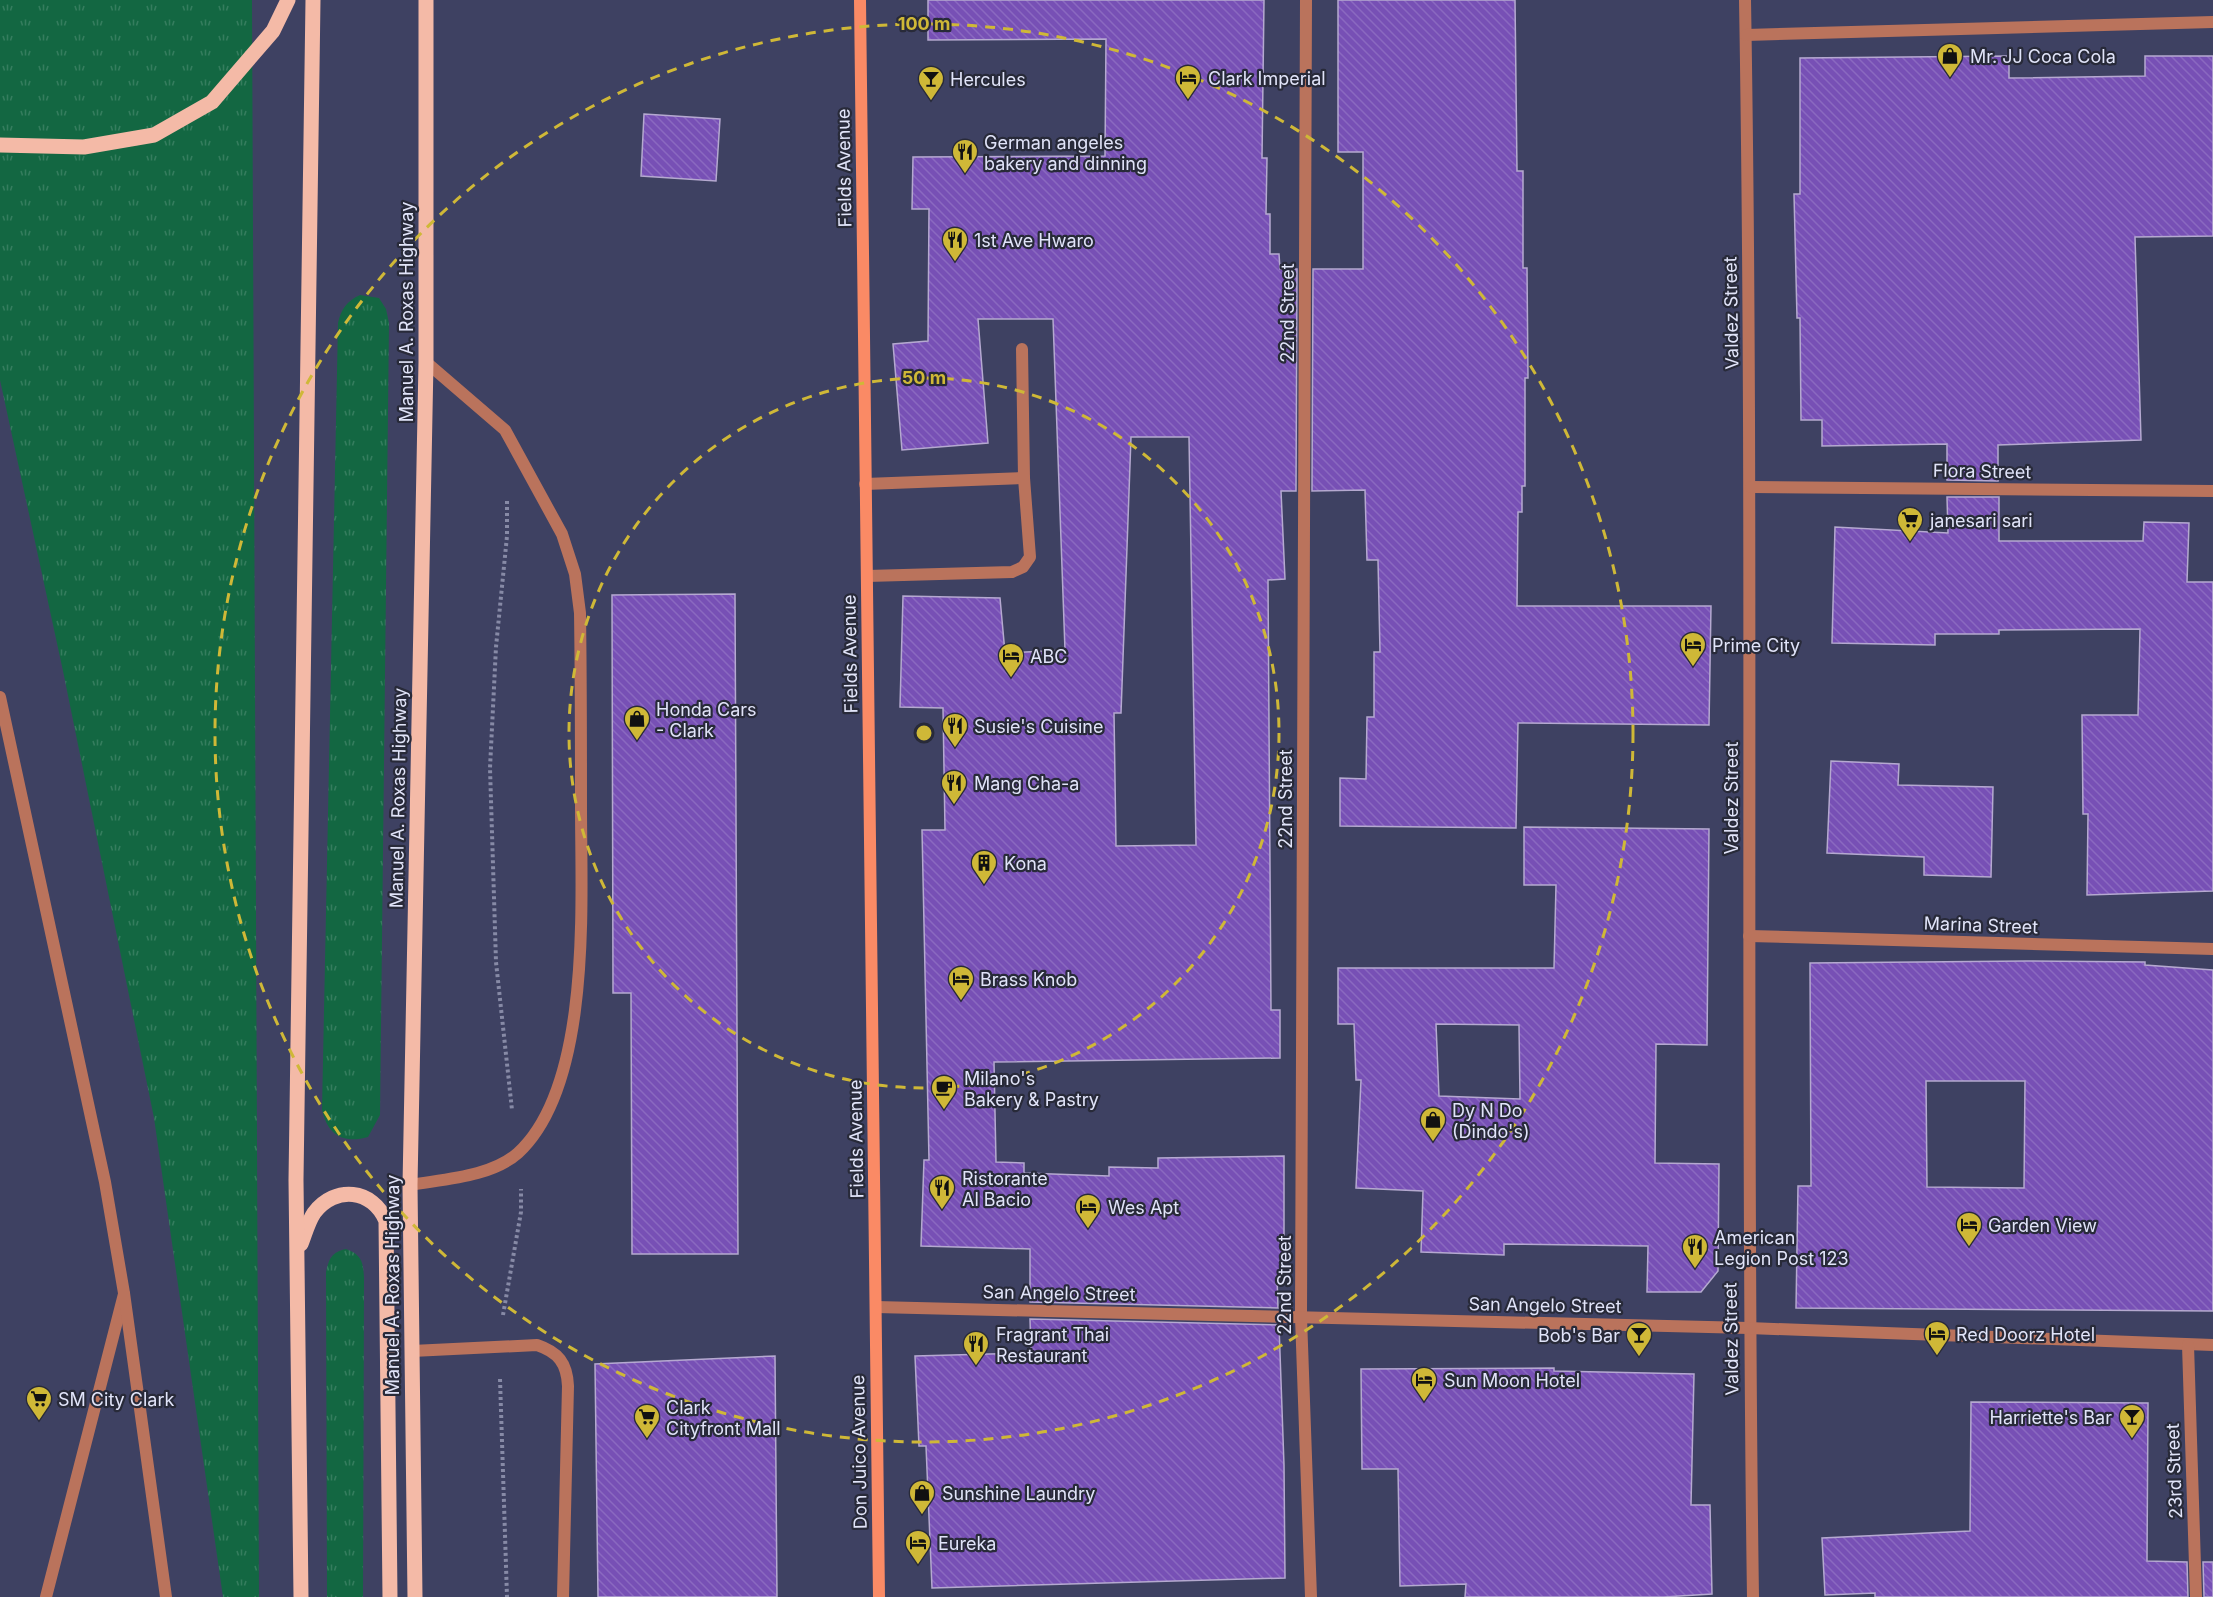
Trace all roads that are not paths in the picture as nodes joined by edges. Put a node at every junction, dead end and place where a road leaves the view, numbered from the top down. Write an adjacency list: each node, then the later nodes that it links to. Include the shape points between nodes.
1 (288, 0): 9 (main road, via 273,31 212,102 154,135 84,147)
2 (313, 0): 21 (main road)
3 (426, 0): 11 (main road, Manuel A. Roxas Highway)
4 (860, 0): 13 (main road, Fields Avenue)
5 (1306, 0): 24 (street, 22nd Street)
6 (1745, 0): 8 (street, Valdez Street)
7 (2213, 22): 8 (street)
8 (1746, 35): 14 (street, Valdez Street)
9 (0, 145)
10 (1022, 349): 12 (street)
11 (426, 362): 20 (main road, Manuel A. Roxas Highway); 20 (street, via 505,430 562,534 575,574 580,613 581,892 576,1002 567,1053 556,1091 540,1124 517,1154 484,1171)
12 (1024, 478): 13 (street); 16 (street, via 1030,557 1023,567 1012,572)
13 (865, 484): 16 (main road, Fields Avenue)
14 (1751, 487): 15 (street, Flora Street); 18 (street, Valdez Street)
15 (2213, 491)
16 (867, 576): 23 (main road, Fields Avenue)
17 (0, 697): 22 (street, via 105,1182)
18 (1749, 936): 19 (street, Marina Street); 25 (street, Valdez Street)
19 (2213, 949)
20 (410, 1185): 28 (main road, Manuel A. Roxas Highway)
21 (297, 1259): 31 (main road); 32 (main road, via 313,1215 323,1203 354,1195 371,1199 381,1208 386,1221)
22 (124, 1293): 29 (street); 30 (street)
23 (876, 1307): 24 (street, San Angelo Street); 35 (main road, Don Juico Avenue)
24 (1301, 1317): 25 (street, San Angelo Street); 36 (street, 22nd Street)
25 (1749, 1328): 26 (street, San Angelo Street); 37 (street, Valdez Street)
26 (2188, 1345): 27 (street, San Angelo Street); 38 (street, 23rd Street)
27 (2213, 1345)
28 (412, 1351): 33 (main road, Manuel A. Roxas Highway); 34 (street, via 537,1345 561,1359 567,1371)
29 (46, 1597)
30 (166, 1597)
31 (301, 1597)
32 (390, 1597)
33 (415, 1597)
34 (563, 1597)
35 (879, 1597)
36 (1311, 1597)
37 (1753, 1597)
38 (2196, 1597)

